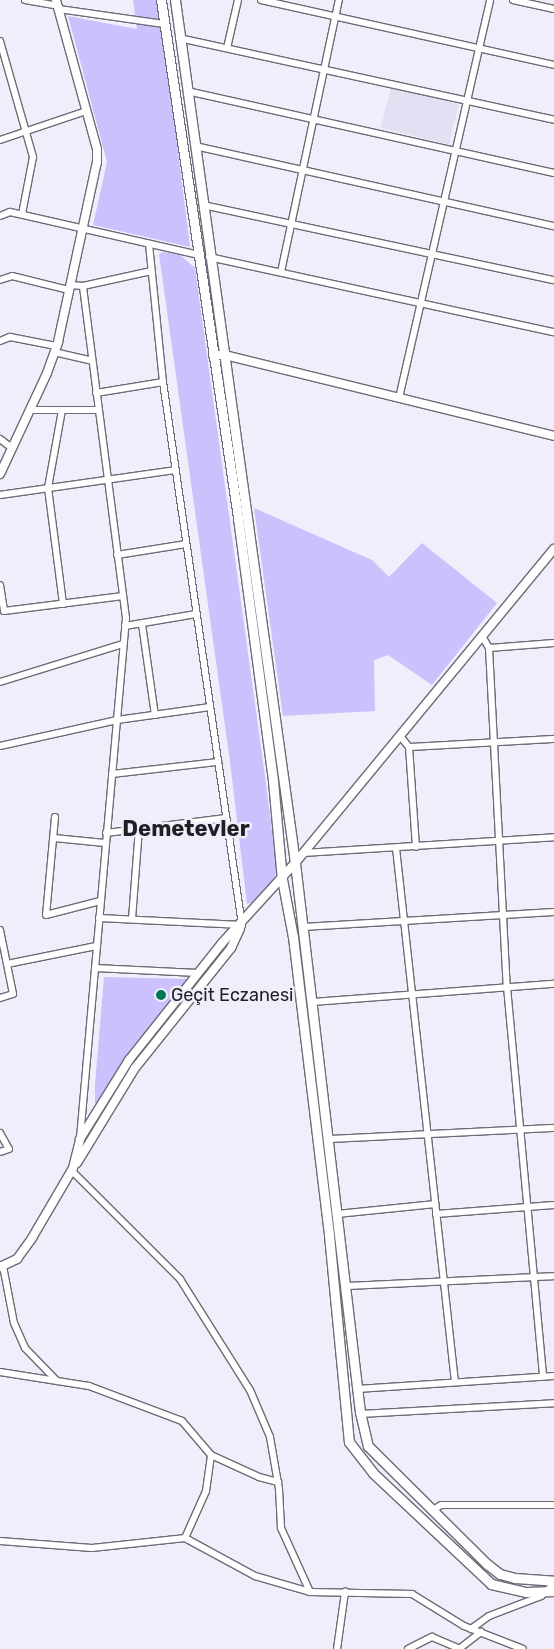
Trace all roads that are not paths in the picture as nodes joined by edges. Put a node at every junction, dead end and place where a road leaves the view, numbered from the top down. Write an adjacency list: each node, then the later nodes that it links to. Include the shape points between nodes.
1 (25, 0): 9 (street)
2 (161, 0): 12 (main road)
3 (174, 0): 13 (main road)
4 (238, 0): 15 (street)
5 (261, 0): 11 (street)
6 (339, 0): 11 (street)
7 (490, 0): 16 (street)
8 (513, 0): 10 (street)
9 (58, 5): 12 (street); 22 (street)
10 (554, 9)
11 (335, 16): 16 (street); 19 (street)
12 (164, 24): 40 (main road)
13 (179, 38): 15 (street); 20 (main road)
14 (0, 41): 17 (street)
15 (228, 48): 19 (street)
16 (479, 48): 18 (street); 21 (street)
17 (3, 65): 25 (street)
18 (554, 65)
19 (324, 69): 21 (street); 23 (street)
20 (187, 91): 23 (street); 27 (main road)
21 (467, 101): 24 (street); 28 (street)
22 (86, 111): 25 (street); 36 (street, via 97,149)
23 (313, 119): 28 (street); 29 (street)
24 (554, 120)
25 (25, 129): 26 (street); 33 (street, via 33,157)
26 (0, 140)
27 (195, 146): 29 (street); 32 (main road)
28 (455, 151): 30 (street); 31 (street)
29 (302, 170): 31 (street); 35 (street)
30 (554, 172)
31 (444, 202): 37 (street); 39 (street)
32 (203, 205): 35 (street); 41 (main road)
33 (22, 214): 34 (street, via 10,212); 36 (street)
34 (0, 216)
35 (291, 221): 39 (street); 43 (street)
36 (83, 226): 38 (street, via 95,233); 47 (street)
37 (554, 226)
38 (149, 244): 40 (street); 42 (street)
39 (432, 253): 45 (street); 48 (street)
40 (199, 255): 53 (main road)
41 (210, 257): 43 (street); 52 (main road)
42 (151, 271): 46 (street); 55 (street)
43 (281, 272): 48 (street)
44 (0, 280): 47 (street, via 12,276)
45 (554, 280)
46 (84, 286): 47 (street); 54 (street)
47 (70, 288): 51 (street)
48 (421, 303): 49 (street); 57 (street)
49 (554, 332)
50 (0, 341): 51 (street, via 10,337)
51 (55, 349): 54 (street); 58 (street)
52 (225, 354): 53 (street); 57 (street); 104 (main road)
53 (213, 355): 105 (main road, via 273,781)
54 (92, 361): 56 (street)
55 (163, 382): 56 (street); 64 (street)
56 (96, 392): 60 (street)
57 (399, 398): 61 (street)
58 (30, 410): 59 (street); 63 (street)
59 (62, 410): 60 (street); 67 (street)
60 (98, 410): 66 (street)
61 (554, 436)
62 (0, 439): 63 (street)
63 (12, 448): 65 (street)
64 (175, 470): 66 (street); 69 (street)
65 (0, 474)
66 (107, 480): 67 (street); 71 (street)
67 (48, 488): 68 (street); 74 (street)
68 (0, 495)
69 (186, 544): 71 (street); 75 (street)
70 (554, 549): 78 (street)
71 (117, 555): 73 (street)
72 (0, 585): 74 (street, via 4,611)
73 (123, 596): 74 (street); 77 (street)
74 (63, 604)
75 (196, 614): 76 (street); 83 (street)
76 (142, 624): 77 (street); 84 (street)
77 (125, 626): 80 (street)
78 (482, 636): 81 (street); 86 (street)
79 (554, 643): 81 (street)
80 (124, 644): 82 (street); 85 (street)
81 (489, 648): 88 (street)
82 (0, 682)
83 (210, 707): 84 (street); 91 (street)
84 (155, 714): 85 (street)
85 (117, 720): 89 (street); 92 (street)
86 (400, 736): 90 (street); 103 (street)
87 (554, 739): 88 (street)
88 (495, 741): 90 (street); 99 (street)
89 (0, 746)
90 (409, 747): 101 (street)
91 (218, 762): 92 (street); 94 (street)
92 (112, 774): 96 (street)
93 (56, 816): 98 (street)
94 (226, 818): 95 (street); 112 (street)
95 (139, 829): 96 (street); 110 (street)
96 (106, 833): 100 (street)
97 (554, 837): 99 (street)
98 (54, 838): 100 (street); 106 (street, via 46,916)
99 (501, 840): 101 (street); 108 (street)
100 (105, 843): 106 (street)
101 (416, 847): 102 (street)
102 (396, 848): 103 (street); 111 (street)
103 (303, 854): 104 (street)
104 (295, 863): 105 (street); 113 (main road)
105 (282, 879): 112 (street); 156 (main road, via 293,937 329,1235 349,1442 373,1473 491,1584 519,1591)
106 (100, 901): 109 (street)
107 (554, 912): 108 (street)
108 (503, 915): 111 (street); 120 (street)
109 (99, 918): 110 (street); 115 (street)
110 (132, 919): 112 (street)
111 (404, 921): 113 (street); 121 (street)
112 (242, 925): 118 (street); 131 (street, via 231,948 135,1068)
113 (303, 927): 123 (main road)
114 (0, 930): 116 (street)
115 (96, 946): 116 (street); 117 (street)
116 (4, 959): 122 (street, via 13,994)
117 (94, 968): 118 (street); 128 (street)
118 (198, 973): 128 (street, via 129,1060)
119 (554, 984): 120 (street)
120 (507, 988): 121 (street); 125 (street)
121 (412, 994): 123 (street); 127 (street)
122 (0, 998)
123 (312, 1002): 129 (main road)
124 (554, 1128): 125 (street)
125 (519, 1130): 127 (street); 134 (street)
126 (0, 1133): 130 (street, via 9,1149)
127 (429, 1134): 129 (street); 132 (street)
128 (80, 1139): 131 (street)
129 (328, 1139): 135 (main road)
130 (0, 1152)
131 (73, 1170): 137 (street, via 17,1260); 151 (street, via 180,1279 259,1408 270,1437)
132 (435, 1204): 135 (street); 136 (street)
133 (554, 1205): 134 (street)
134 (526, 1206): 136 (street); 139 (street)
135 (336, 1214): 141 (main road)
136 (436, 1214): 140 (street)
137 (2, 1267): 145 (street, via 14,1323 25,1348)
138 (554, 1276): 139 (street)
139 (534, 1277): 140 (street); 143 (street)
140 (442, 1281): 141 (street); 146 (street)
141 (345, 1286): 147 (main road)
142 (0, 1372): 145 (street)
143 (544, 1376): 144 (street); 146 (street)
144 (554, 1376)
145 (58, 1381): 150 (street, via 89,1386 182,1421)
146 (455, 1382): 147 (street)
147 (357, 1388): 149 (main road)
148 (554, 1403): 149 (street)
149 (360, 1414): 153 (main road, via 368,1446)
150 (211, 1455): 151 (street); 154 (street, via 206,1491)
151 (278, 1482): 157 (street, via 281,1528)
152 (554, 1505): 153 (street, via 442,1504)
153 (432, 1510): 156 (main road, via 500,1574)
154 (185, 1538): 155 (street, via 92,1548); 157 (street, via 255,1576)
155 (0, 1541)
156 (553, 1587): 159 (street, via 490,1616)
157 (310, 1592): 158 (street)
158 (345, 1592): 159 (street, via 412,1594); 162 (street)
159 (471, 1629): 160 (street)
160 (481, 1632): 161 (street); 164 (street)
161 (464, 1648): 163 (street, via 432,1637)
162 (337, 1649)
163 (408, 1649)
164 (523, 1649)

